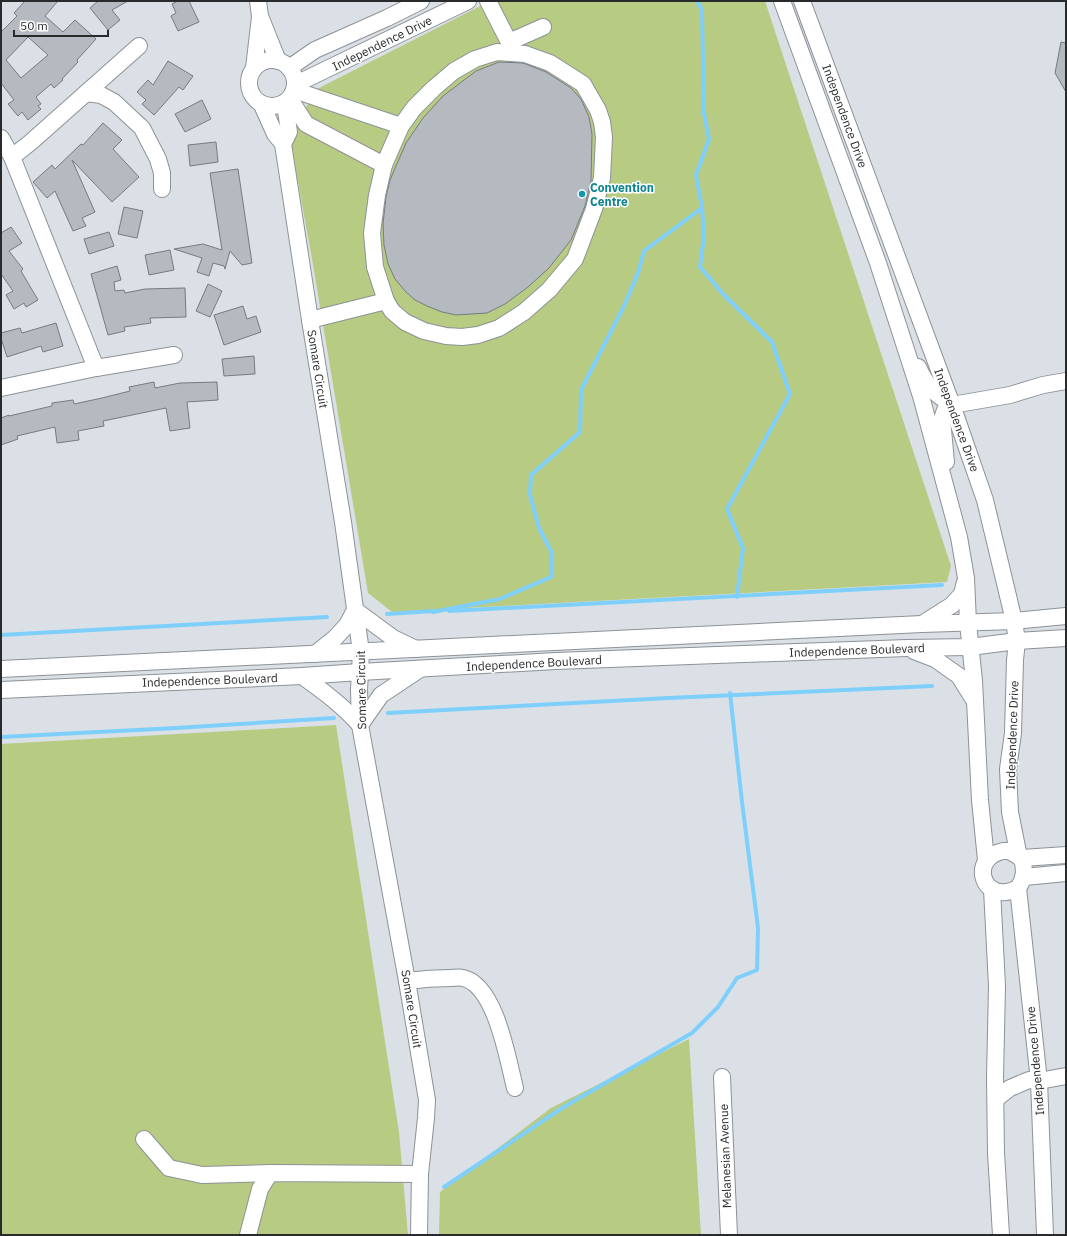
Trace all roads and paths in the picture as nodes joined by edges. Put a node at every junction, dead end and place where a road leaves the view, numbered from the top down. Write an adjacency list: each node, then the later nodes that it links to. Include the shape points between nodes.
1 (421, 1): 10 (street, Independence Drive)
2 (468, 1): 13 (street, Independence Drive)
3 (488, 1): 9 (street)
4 (782, 1): 23 (street, Independence Drive, via 878,263)
5 (802, 1): 28 (street, Independence Drive)
6 (259, 8): 10 (street); 11 (street)
7 (543, 27): 9 (street)
8 (140, 46): 12 (street)
9 (510, 47): 15 (street, via 475,58 454,71 414,108); 21 (street, via 550,63 583,84 602,122 602,178 594,209 575,259 549,290 524,312 499,328 478,335 446,336 424,331 405,322 392,311)
10 (284, 64): 11 (street, via 265,61); 13 (street, via 293,72)
11 (254, 68): 14 (street, via 249,85 253,97)
12 (86, 93): 18 (street); 20 (street, via 101,95 114,102 142,128 158,159 162,173)
13 (291, 94): 14 (street, via 274,107); 15 (street); 17 (street, Somare Circuit, via 289,132); 19 (street, via 306,124)
14 (262, 105): 17 (street, Somare Circuit, via 275,134)
15 (401, 126): 19 (street)
16 (1, 138): 18 (street)
17 (283, 144): 22 (street, Somare Circuit)
18 (12, 157): 25 (street)
19 (384, 165): 21 (street, via 376,195 372,233 375,267)
20 (162, 189)
21 (386, 301): 22 (street)
22 (310, 320): 31 (street, Somare Circuit)
23 (905, 346): 28 (street, via 914,356 925,381); 29 (street, Independence Drive)
24 (174, 355): 25 (street)
25 (96, 368): 27 (street)
26 (1066, 381): 28 (street, via 1010,395)
27 (1, 388)
28 (952, 405): 29 (street, via 945,410 942,419); 33 (street, Independence Drive, via 985,500)
29 (948, 500): 30 (street, Independence Drive, via 959,536)
30 (966, 578): 34 (street, Independence Drive); 35 (street, via 962,594 952,605)
31 (355, 610): 40 (street, via 393,638); 41 (street, Somare Circuit); 42 (street, via 347,625)
32 (1066, 616): 33 (street, Independence Boulevard)
33 (1014, 621): 34 (street, Independence Boulevard); 37 (street, Independence Drive)
34 (968, 623): 35 (street, Independence Boulevard); 38 (street, Independence Drive)
35 (922, 624): 40 (street, Independence Boulevard)
36 (1066, 638): 37 (street, Independence Boulevard)
37 (1017, 642): 38 (street, Independence Boulevard); 51 (street, Independence Drive, via 1013,734 1008,769 1010,812)
38 (970, 647): 39 (street, Independence Boulevard); 48 (street, Independence Drive)
39 (907, 648): 44 (street, Independence Boulevard, via 556,661); 48 (street, via 935,659 959,676)
40 (417, 649): 41 (street, Independence Boulevard)
41 (361, 652): 42 (street, Independence Boulevard); 45 (street, Somare Circuit)
42 (315, 654): 43 (street, Independence Boulevard)
43 (1, 669)
44 (420, 669): 45 (street, Independence Boulevard); 49 (street, via 380,695)
45 (360, 672): 46 (street, Independence Boulevard); 49 (street, Somare Circuit)
46 (302, 676): 47 (street, Independence Boulevard); 49 (street, via 344,708)
47 (1, 690)
48 (975, 702): 52 (street, Independence Drive)
49 (360, 725): 56 (street, Somare Circuit)
50 (1066, 855): 51 (street)
51 (1020, 857): 52 (street, via 1003,851 996,852); 54 (street, Independence Drive, via 1025,871)
52 (986, 860): 55 (street, Independence Drive, via 983,876)
53 (1066, 873): 54 (street)
54 (1021, 883): 55 (street, via 1005,893); 59 (street, Independence Drive)
55 (992, 889): 61 (street, Independence Drive, via 997,986)
56 (407, 981): 60 (street, via 463,978 485,994 506,1048); 64 (street, Somare Circuit, via 427,1100)
57 (1066, 1076): 59 (street)
58 (722, 1077): 67 (street, Melanesian Avenue)
59 (1039, 1081): 61 (street, via 1029,1080 1010,1088); 69 (street, Independence Drive)
60 (516, 1088)
61 (996, 1099): 68 (street, Independence Drive)
62 (144, 1139): 63 (street, via 169,1168 202,1175)
63 (270, 1173): 64 (street); 65 (street, via 260,1189)
64 (420, 1174): 66 (street, Somare Circuit)
65 (248, 1235)
66 (419, 1235)
67 (729, 1235)
68 (1001, 1235)
69 (1045, 1235)

